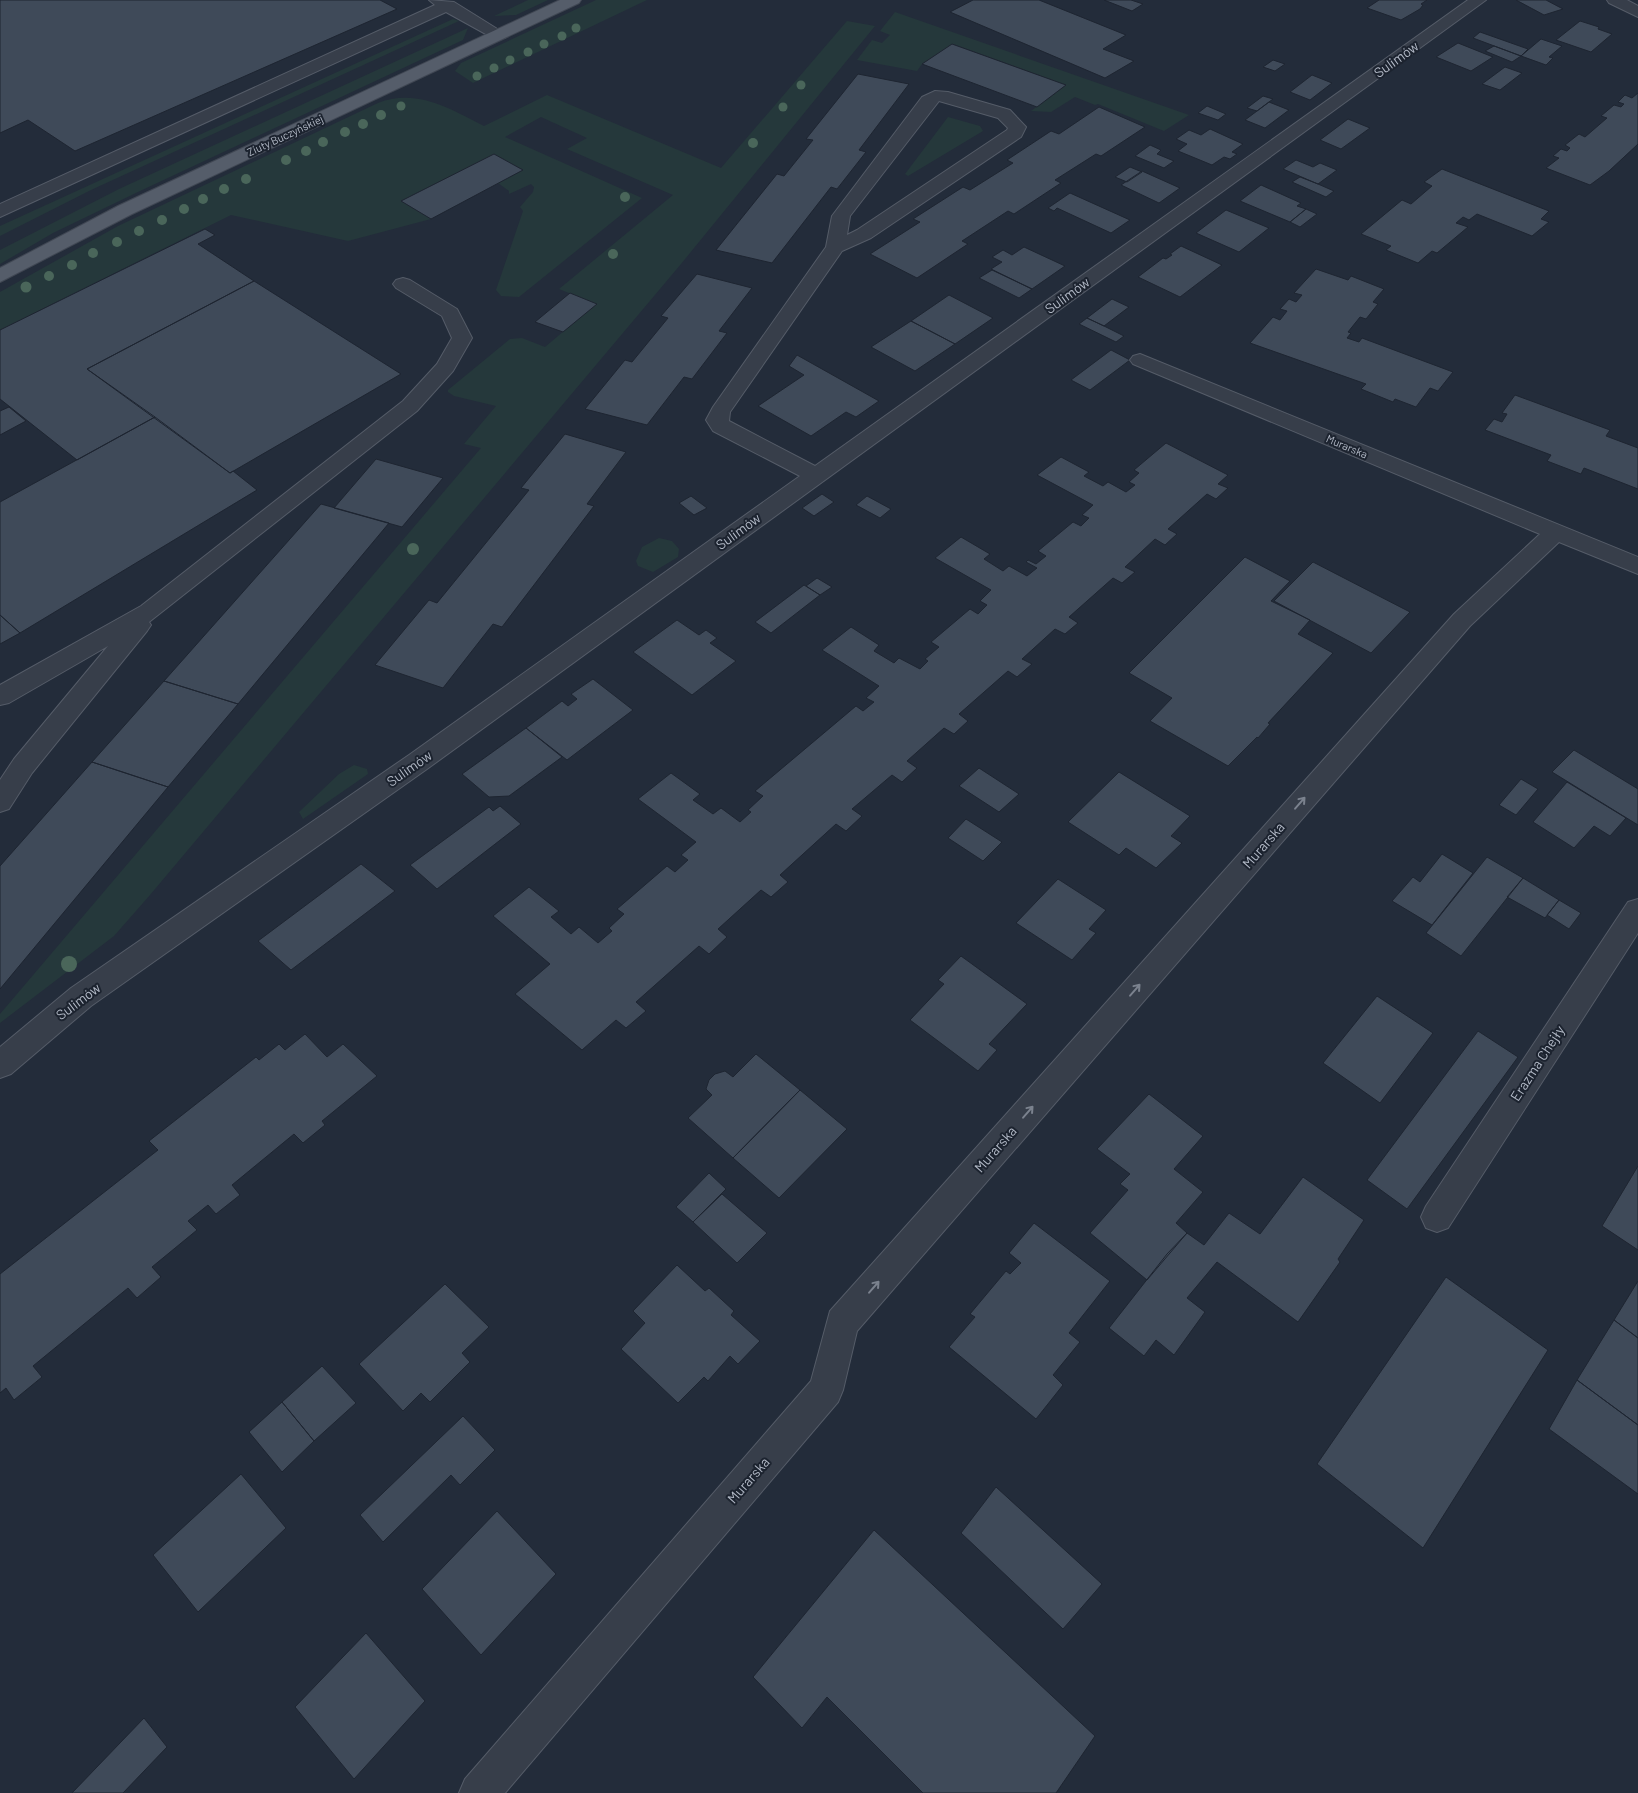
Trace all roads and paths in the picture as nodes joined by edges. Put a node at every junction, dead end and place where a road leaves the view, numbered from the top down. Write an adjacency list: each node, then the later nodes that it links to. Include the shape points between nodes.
1 (573, 0): 6 (main road, Ziuty Buczyńskiej)
2 (1478, 0): 12 (street, Sulimów)
3 (1616, 0): 5 (street)
4 (443, 3): 6 (street); 7 (street)
5 (1638, 12)
6 (499, 35): 9 (main road, Ziuty Buczyńskiej, via 125,210)
7 (0, 211)
8 (835, 247): 8 (street, via 841,216 935,96 1004,114 1017,127 1015,133 864,234); 12 (street, via 726,402 717,420 727,430)
9 (0, 276)
10 (403, 284): 15 (street, via 450,313 462,338 446,367 410,406)
11 (1140, 360): 13 (street, Murarska)
12 (815, 475): 19 (street, Sulimów, via 424,757 82,997)
13 (1555, 533): 14 (street, Murarska); 21 (street, Murarska, one-way to 13, via 826,1390 842,1323 1462,620)
14 (1638, 566)
15 (150, 612): 16 (street); 17 (street, via 23,766)
16 (0, 696)
17 (0, 802)
18 (1638, 910): 20 (street, Erazma Chejły)
19 (0, 1066)
20 (1437, 1217)
21 (479, 1793)

